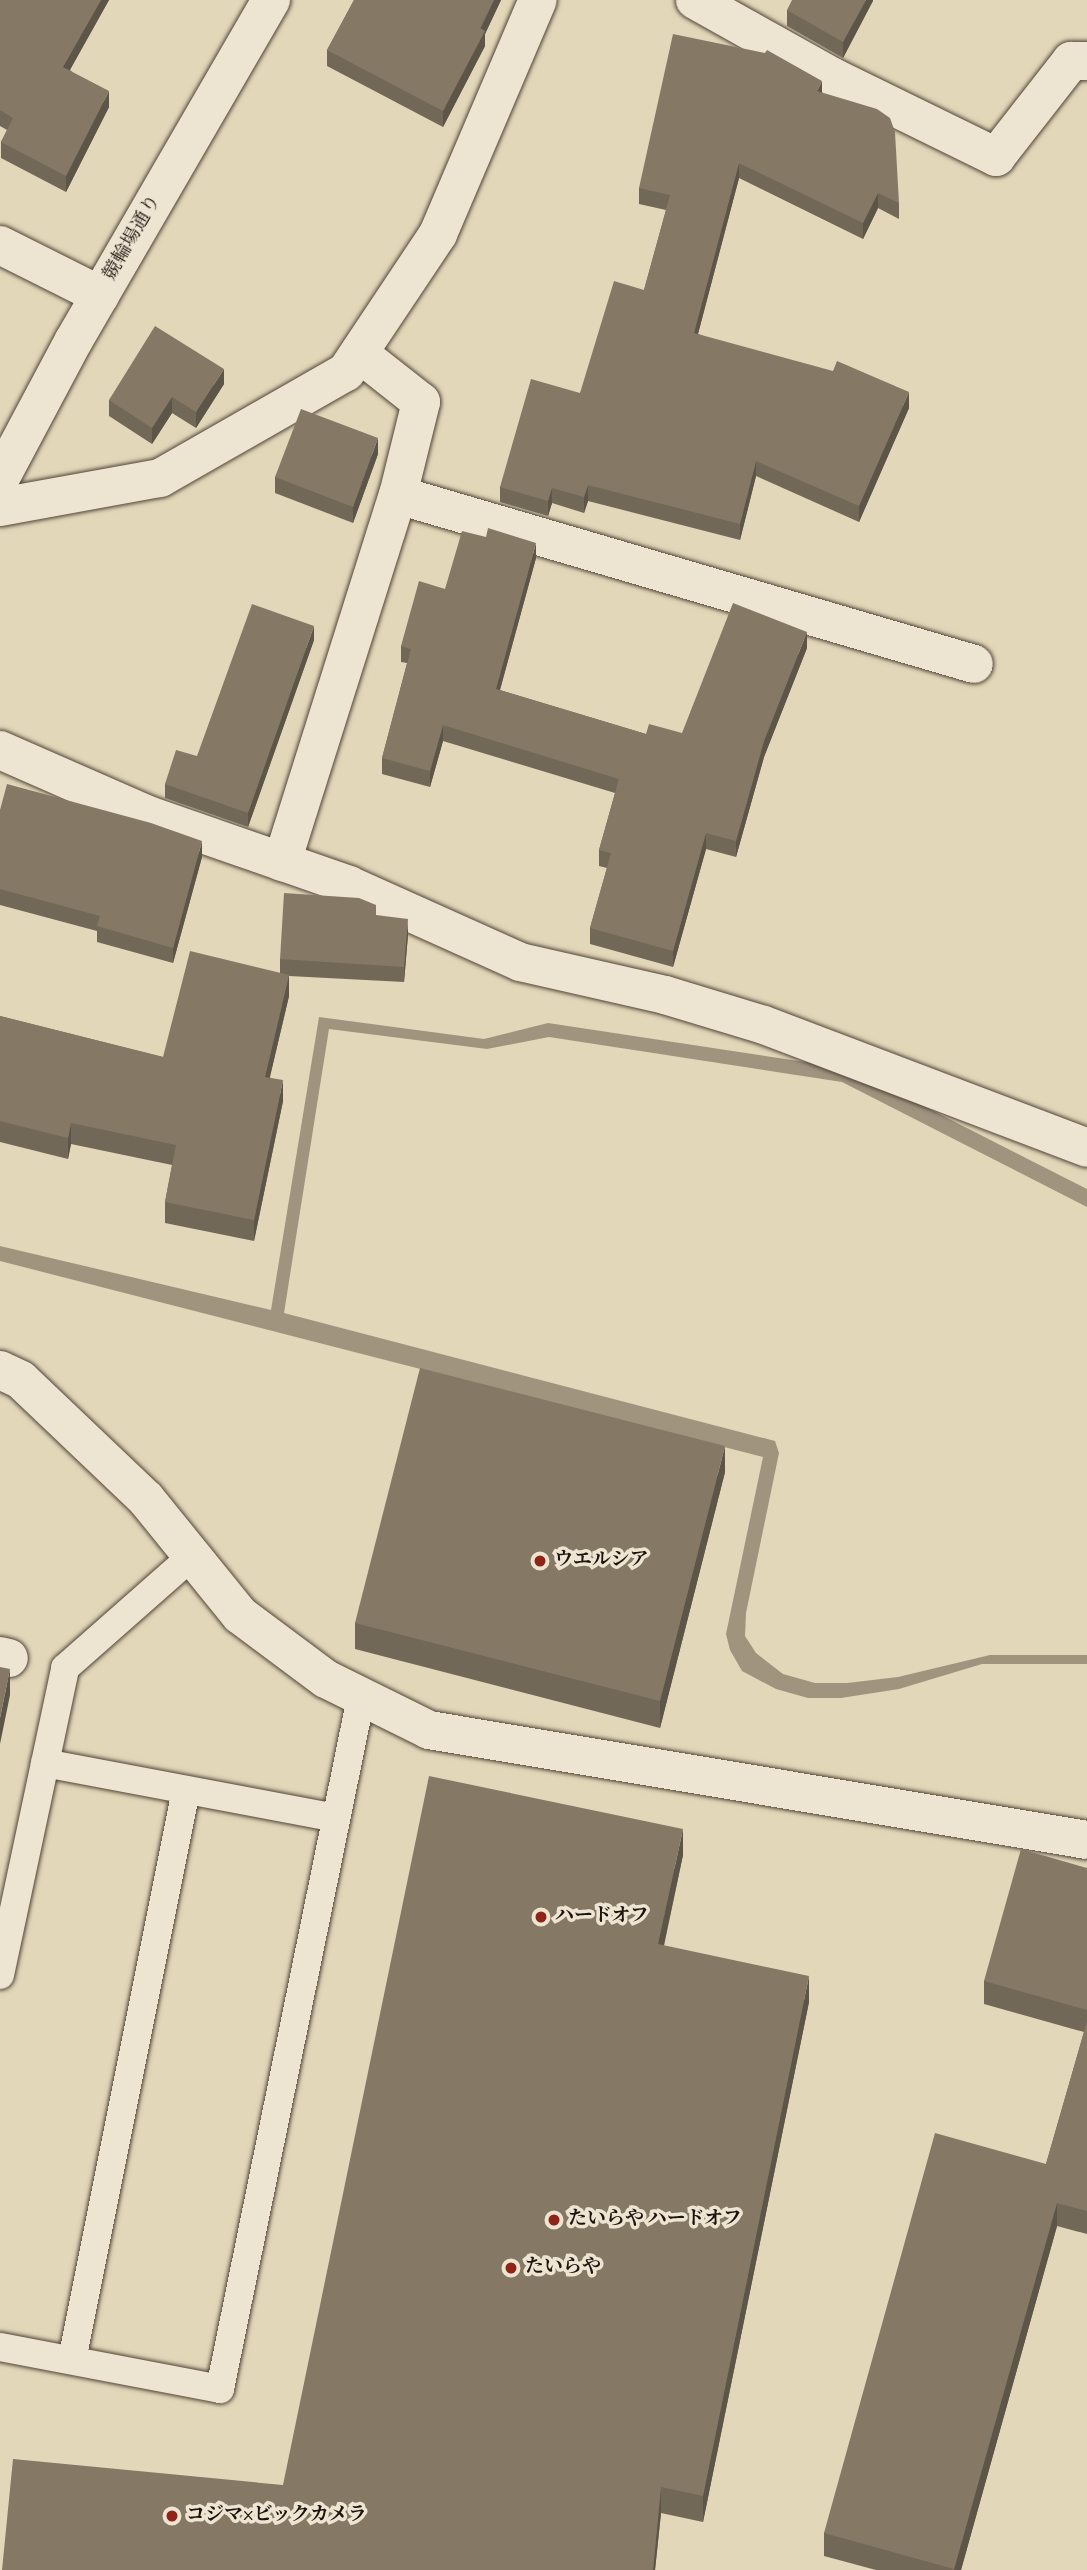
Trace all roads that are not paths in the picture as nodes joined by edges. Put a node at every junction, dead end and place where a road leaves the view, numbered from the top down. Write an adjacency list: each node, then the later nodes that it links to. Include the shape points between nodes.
1 (271, 0): 6 (street, 競輪場通り)
2 (538, 0): 7 (street, via 438,234)
3 (695, 0): 4 (street, via 833,77 996,158 1071,61)
4 (1087, 61)
5 (0, 244): 6 (street)
6 (100, 295): 8 (street, 競輪場通り)
7 (359, 354): 9 (street, via 421,402); 10 (street, via 346,372 160,478)
8 (0, 479)
9 (398, 495): 11 (street); 13 (street)
10 (0, 507)
11 (974, 664)
12 (0, 750): 13 (street, via 148,815)
13 (282, 862): 14 (street, via 349,885 520,962 764,1024)
14 (1087, 1148)
15 (0, 1370): 16 (street, via 22,1380 146,1499)
16 (191, 1556): 17 (street, via 240,1615 326,1679); 18 (lane, via 65,1668)
17 (361, 1697): 20 (lane); 21 (street, via 429,1730)
18 (45, 1763): 19 (lane); 22 (lane)
19 (186, 1790): 20 (lane); 24 (lane)
20 (336, 1818): 24 (lane, via 220,2389)
21 (1087, 1840)
22 (0, 1975)
23 (0, 2347): 24 (lane)
24 (72, 2360)

